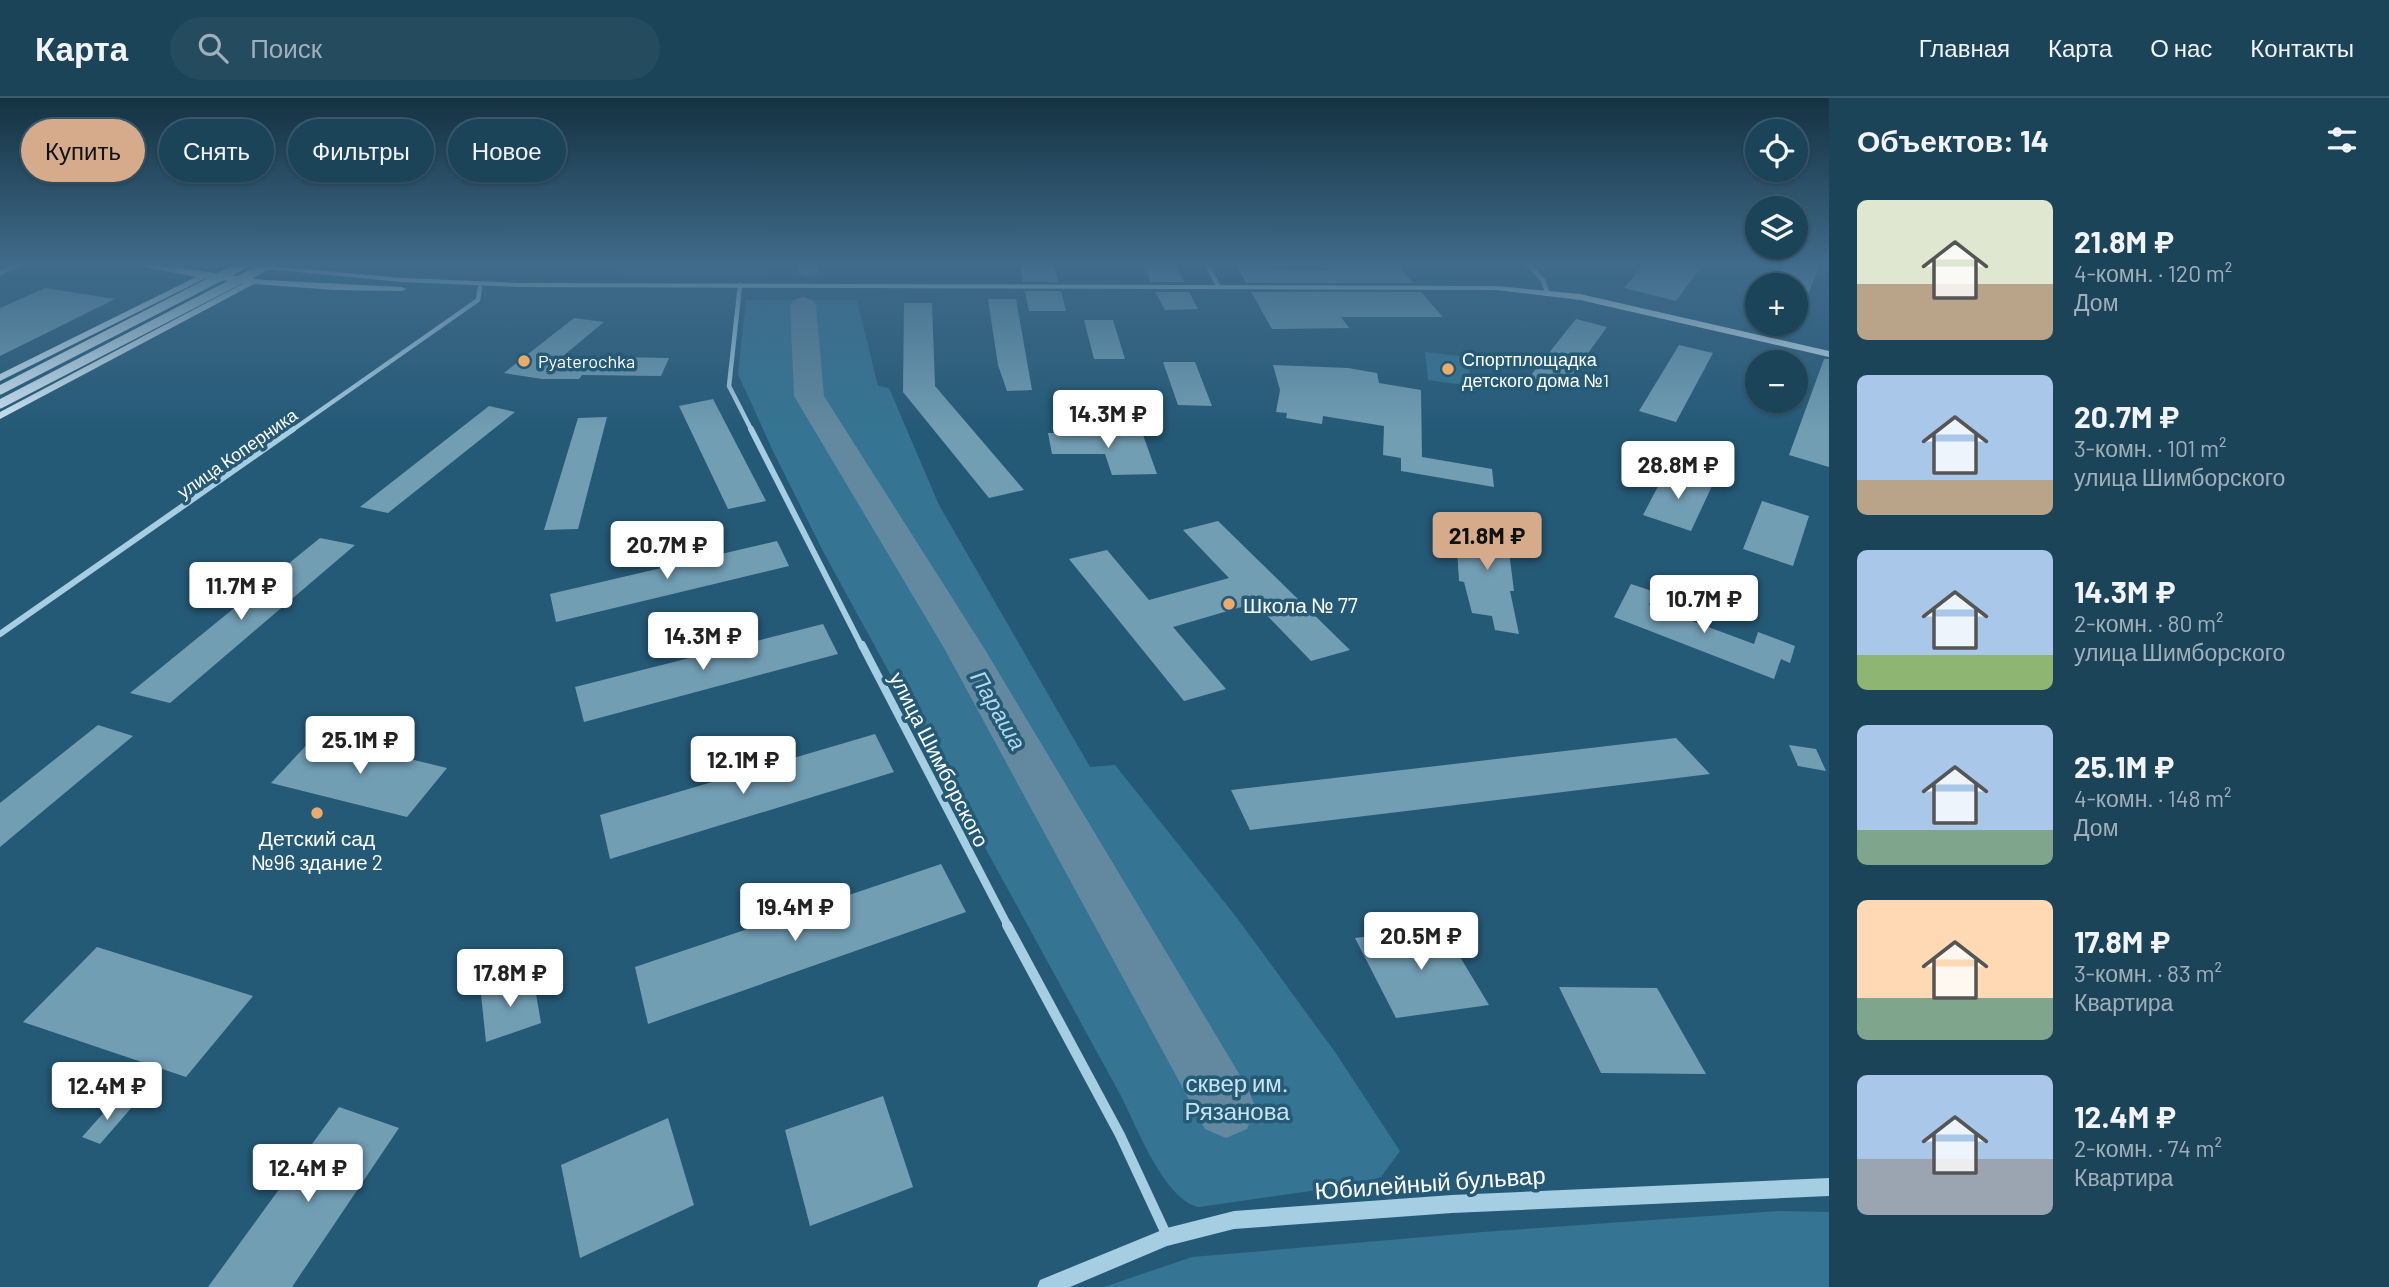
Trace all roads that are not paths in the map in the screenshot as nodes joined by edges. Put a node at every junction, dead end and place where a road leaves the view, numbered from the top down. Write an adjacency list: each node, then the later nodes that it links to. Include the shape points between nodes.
1 (119, 318): 9 (main road)
2 (139, 318): 10 (main road, bridge)
3 (170, 318): 11 (main road, bridge)
4 (184, 318): 12 (main road)
5 (452, 318): 13 (street, улица Коперника)
6 (736, 318): 15 (street, улица Шимборского, via 729,386 954,826 1120,1135)
7 (1679, 318): 8 (main road)
8 (1829, 354)
9 (0, 378)
10 (0, 390)
11 (0, 404)
12 (0, 416)
13 (0, 634)
14 (1829, 1188): 15 (street, Юбилейный бульвар, via 1452,1204 1234,1220)
15 (1167, 1237): 16 (street, Юбилейный бульвар)
16 (1047, 1287)

